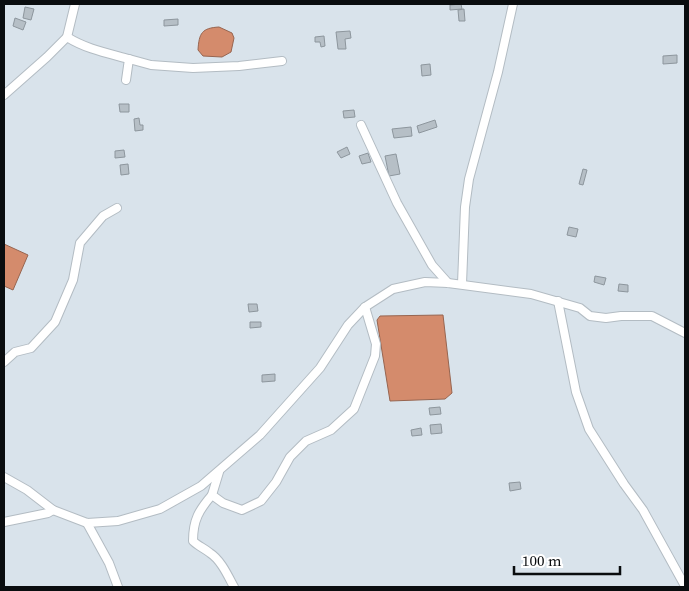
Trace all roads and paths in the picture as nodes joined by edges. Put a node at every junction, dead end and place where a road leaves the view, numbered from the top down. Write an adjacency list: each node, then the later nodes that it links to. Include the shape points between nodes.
1 (74, 4): 3 (street)
2 (513, 4): 11 (street, via 469,179)
3 (66, 36): 4 (street, via 78,44); 7 (street)
4 (129, 59): 5 (street, via 151,65 193,68); 6 (street)
5 (282, 61)
6 (126, 80)
7 (4, 95)
8 (361, 125): 10 (street, via 397,204 432,265)
9 (117, 208): 15 (street, via 104,216 80,243 73,280 55,322 31,348 15,352)
10 (448, 282): 11 (street); 13 (street, via 425,282 393,289)
11 (462, 284): 12 (street)
12 (558, 301): 14 (street, via 580,308 590,316 652,316); 22 (street, via 576,392 589,429 643,510)
13 (365, 307): 16 (street, via 348,325 309,380 260,435); 18 (street, via 376,344 354,409 331,430 306,441 290,457 261,501 242,510)
14 (685, 333)
15 (4, 362)
16 (219, 472): 18 (street); 21 (street, via 160,509 118,521)
17 (4, 477): 19 (street)
18 (212, 495): 24 (street, via 199,510 193,541 221,564)
19 (53, 510): 20 (street); 21 (street)
20 (4, 522)
21 (87, 523): 23 (street)
22 (685, 586)
23 (118, 587)
24 (234, 587)

